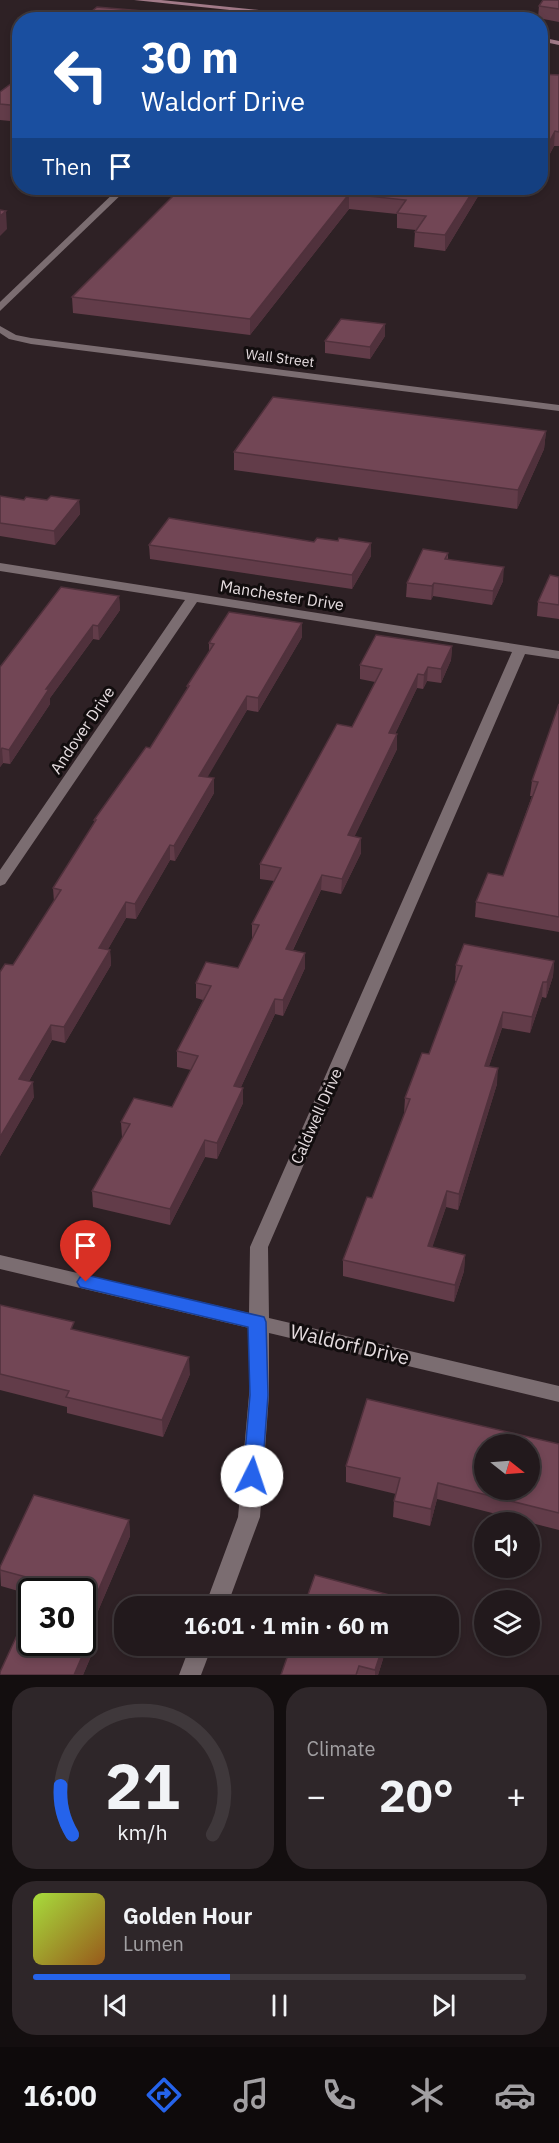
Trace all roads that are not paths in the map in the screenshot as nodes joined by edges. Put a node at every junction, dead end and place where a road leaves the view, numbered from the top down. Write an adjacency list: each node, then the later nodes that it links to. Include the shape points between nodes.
1 (138, 0): 2 (street)
2 (252, 12)
3 (117, 195): 4 (street)
4 (0, 308)
5 (0, 329): 6 (street, Wall Street, via 31,341)
6 (559, 408)
7 (0, 567): 8 (street, Manchester Drive)
8 (193, 598): 9 (street, Manchester Drive); 11 (street, Andover Drive)
9 (520, 649): 10 (street, Manchester Drive); 13 (street, Caldwell Drive, via 259,1247)
10 (559, 655)
11 (0, 881)
12 (0, 1262): 13 (street, Waldorf Drive)
13 (257, 1322): 14 (street, Waldorf Drive); 15 (street, Caldwell Drive, via 259,1395 249,1517)
14 (559, 1394)
15 (220, 1596)
16 (197, 1656): 17 (street)
17 (190, 1675)

